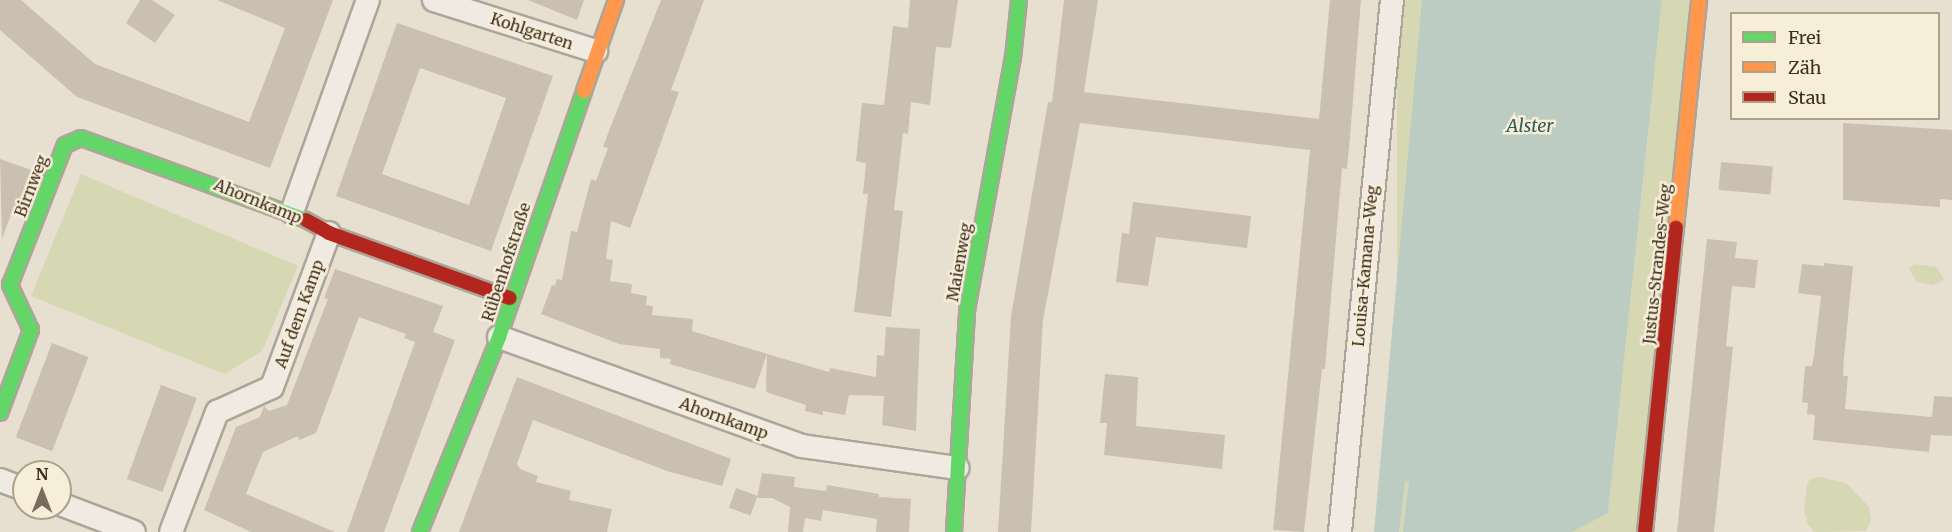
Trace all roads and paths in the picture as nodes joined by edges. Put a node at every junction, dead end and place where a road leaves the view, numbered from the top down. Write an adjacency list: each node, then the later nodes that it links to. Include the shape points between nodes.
1 (368, 0): 9 (street)
2 (434, 0): 7 (street, Kohlgarten)
3 (616, 0): 7 (street, Rübenhofstraße)
4 (1019, 0): 14 (street, Maienweg, via 1013,58 967,310)
5 (1392, 0): 20 (street, Louisa-Kamana-Weg)
6 (1699, 0): 21 (street, Justus-Strandes-Weg)
7 (596, 51): 11 (street, Rübenhofstraße)
8 (71, 141): 9 (street, Ahornkamp, via 93,140); 13 (street, Birnweg, via 61,153 10,285 31,330)
9 (292, 212): 10 (street, Ahornkamp)
10 (329, 233): 11 (street, Ahornkamp); 17 (street, Auf dem Kamp, via 272,387 217,412)
11 (510, 298): 12 (street, Rübenhofstraße)
12 (499, 337): 14 (street, Ahornkamp, via 801,446); 18 (street, Rübenhofstraße)
13 (0, 413)
14 (957, 468): 19 (street, Maienweg)
15 (72, 509): 16 (street)
16 (134, 532)
17 (171, 532)
18 (420, 532)
19 (954, 532)
20 (1340, 532)
21 (1645, 532)

